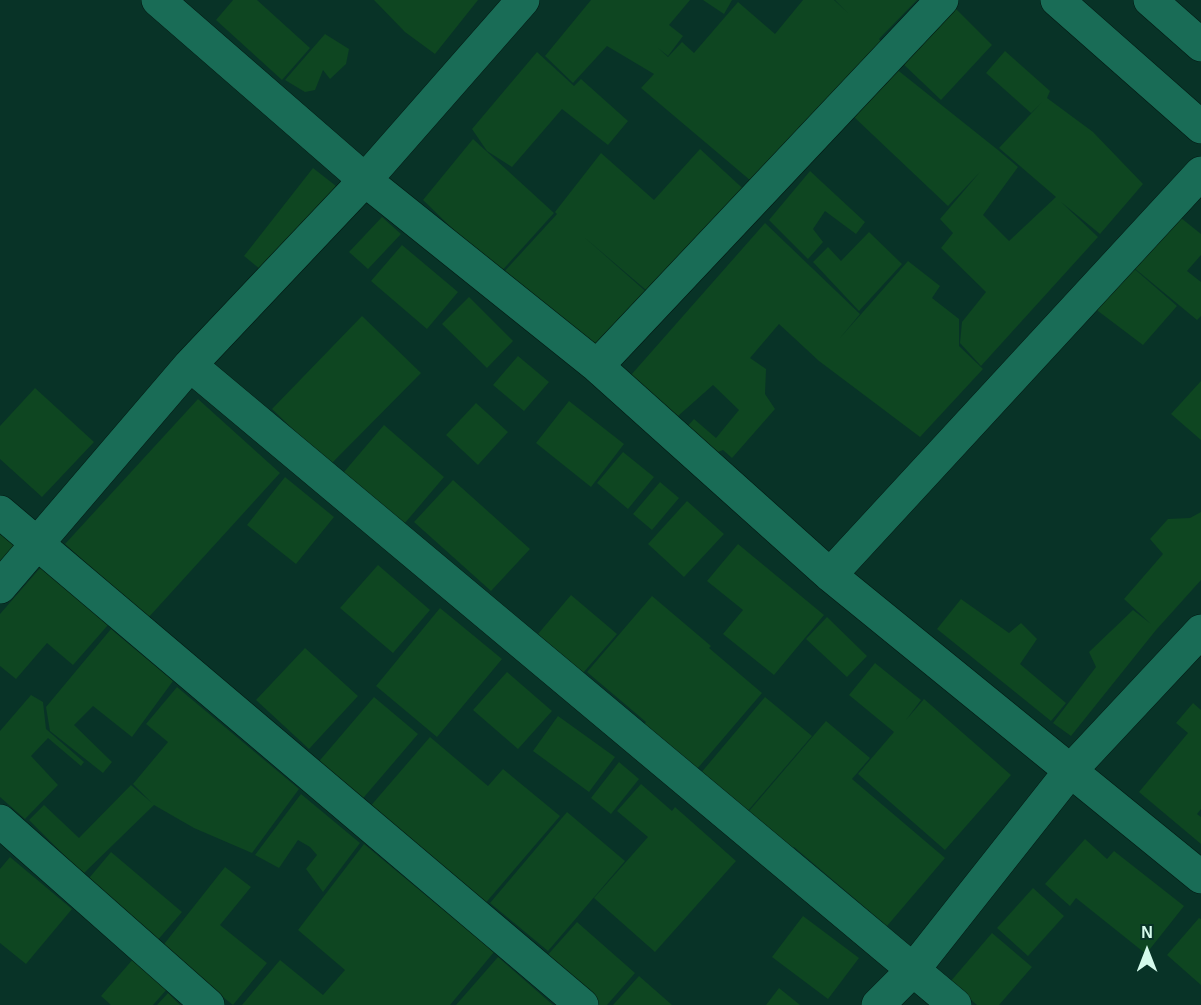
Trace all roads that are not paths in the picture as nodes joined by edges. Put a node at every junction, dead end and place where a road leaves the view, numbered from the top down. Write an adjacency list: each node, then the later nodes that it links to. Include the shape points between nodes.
1 (158, 0): 9 (street)
2 (523, 0): 9 (street)
3 (942, 0): 11 (street)
4 (1057, 0): 7 (street)
5 (1150, 0): 6 (street)
6 (1201, 45)
7 (1201, 127)
8 (1201, 173): 14 (street)
9 (365, 180): 10 (street); 11 (street)
10 (190, 365): 13 (street); 20 (street)
11 (597, 366): 14 (street)
12 (0, 512): 13 (street)
13 (37, 544): 15 (street); 22 (street)
14 (830, 575): 17 (street)
15 (0, 587)
16 (1201, 631): 17 (street)
17 (1071, 770): 19 (street); 20 (street)
18 (0, 821): 21 (street)
19 (1201, 877)
20 (913, 970): 23 (street); 24 (street)
21 (208, 1005)
22 (582, 1005)
23 (878, 1005)
24 (955, 1005)

